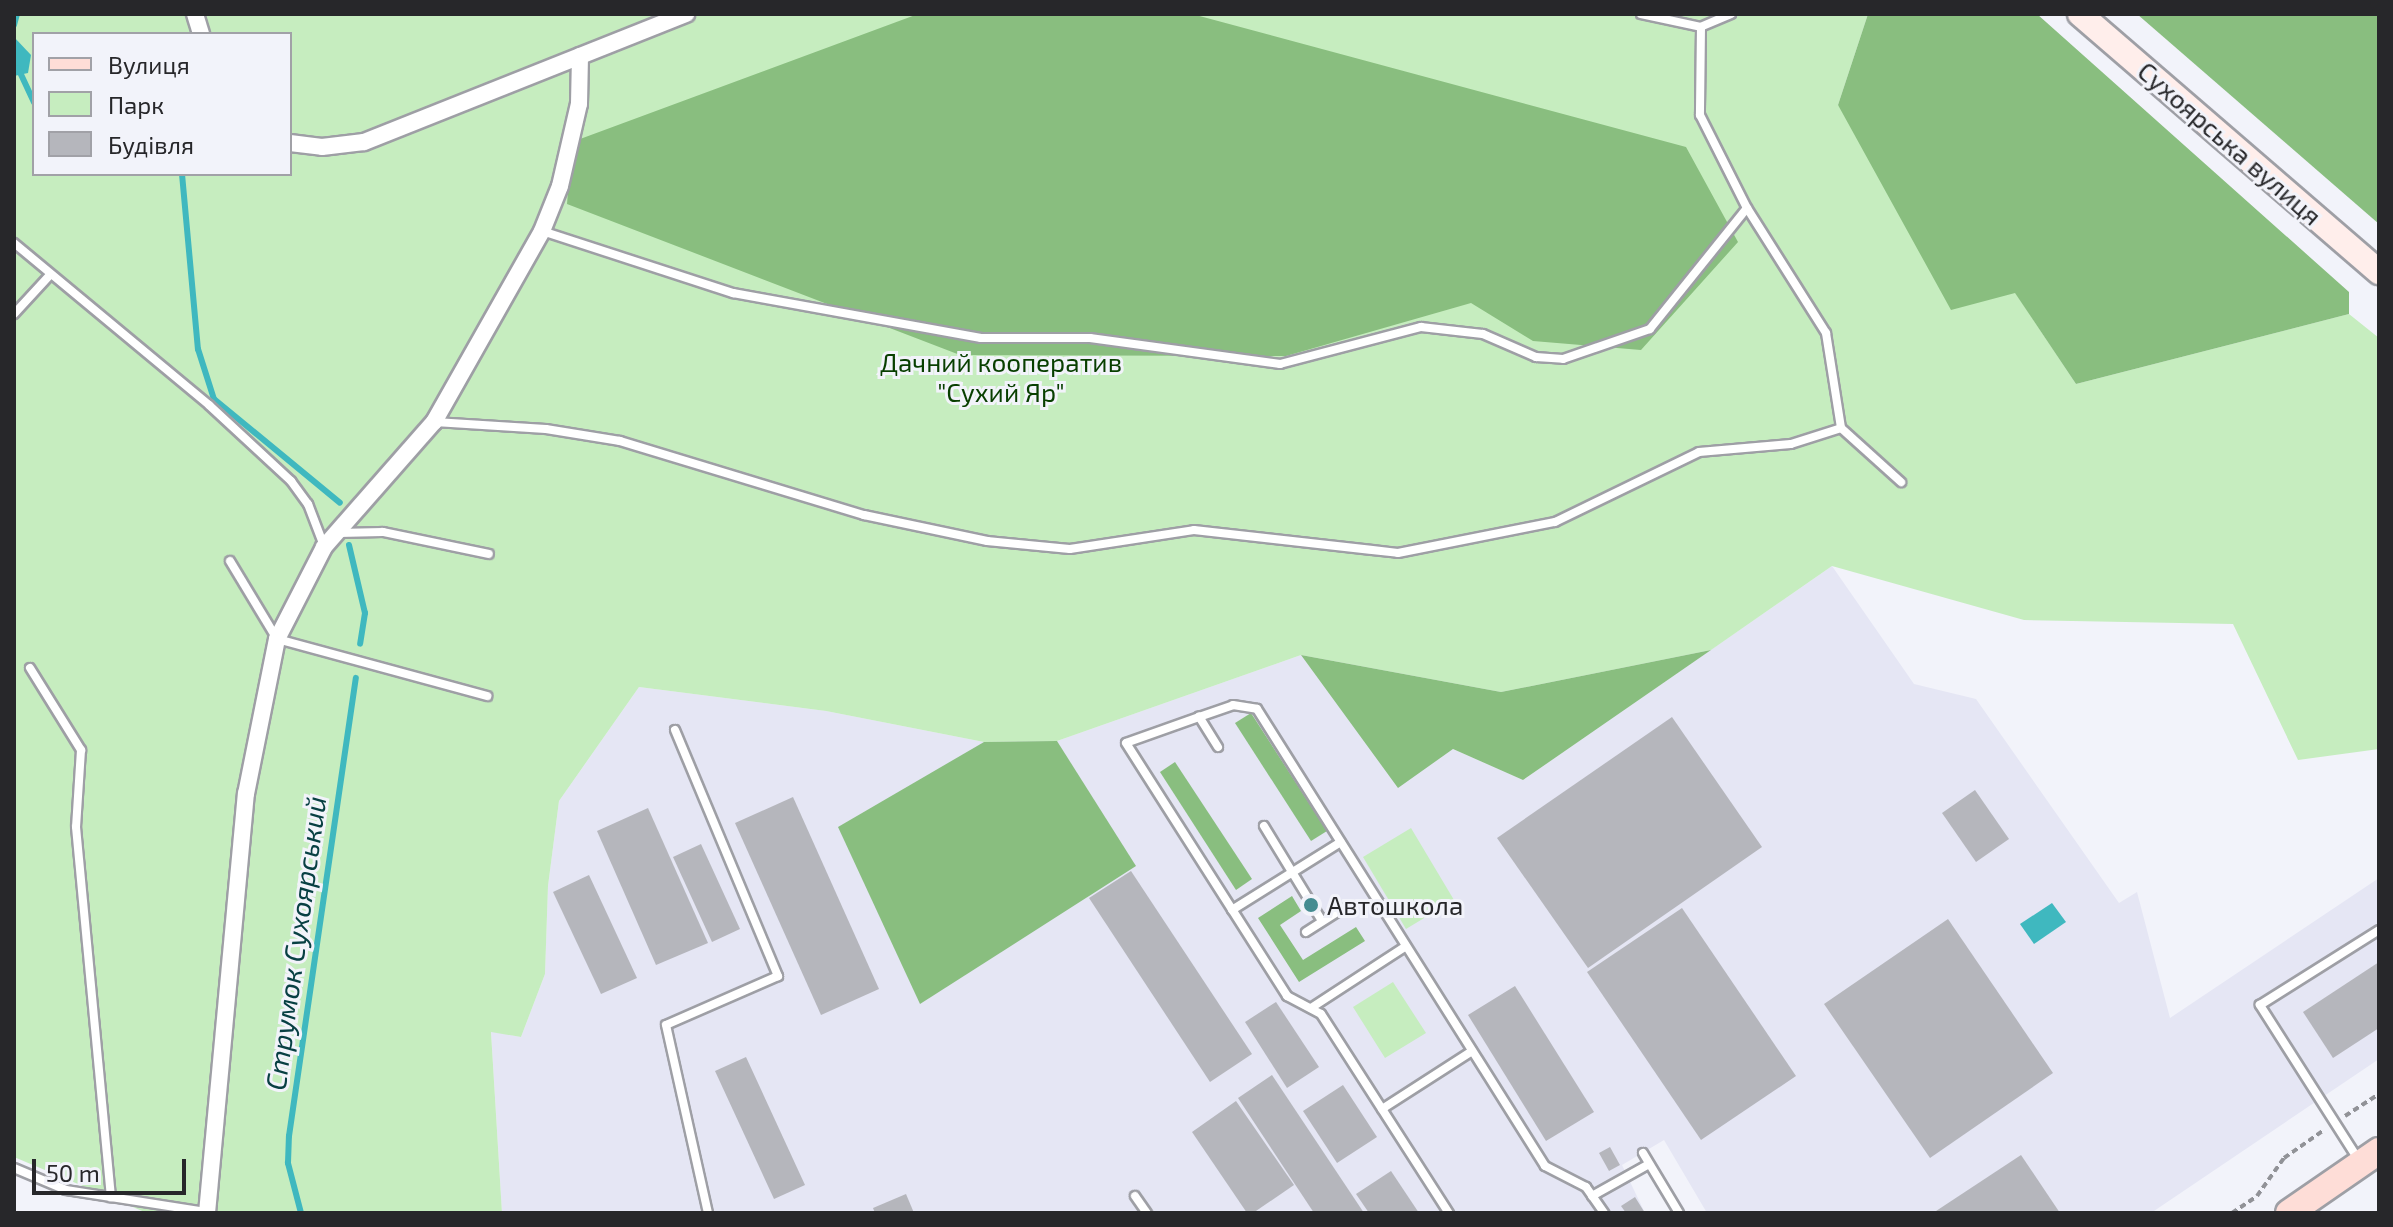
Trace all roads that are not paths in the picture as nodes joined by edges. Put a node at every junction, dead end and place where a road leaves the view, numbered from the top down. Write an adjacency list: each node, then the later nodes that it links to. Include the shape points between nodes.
1 (686, 14): 6 (street)
2 (1641, 14): 5 (lane)
3 (1731, 14): 5 (lane)
4 (2080, 14): 11 (street, Сухоярська вулиця)
5 (1701, 27): 8 (lane, via 1700,115)
6 (580, 56): 7 (street, via 364,142 322,147); 9 (street, via 579,104 560,186)
7 (292, 143)
8 (1747, 208): 9 (lane, via 1650,329 1563,359 1536,357 1483,334 1421,327 1280,364 1090,338 981,338 733,293); 15 (lane, via 1826,333)
9 (542, 231): 14 (street)
10 (14, 243): 12 (lane)
11 (2379, 272)
12 (49, 276): 13 (lane); 18 (lane, via 209,405 291,481 308,504)
13 (14, 314)
14 (434, 422): 15 (lane, via 546,429 620,441 864,515 987,541 1070,549 1194,530 1398,553 1555,522 1699,452 1791,444); 17 (street)
15 (1841, 428): 16 (lane)
16 (1901, 482)
17 (337, 533): 18 (street); 19 (lane, via 383,532)
18 (324, 547): 21 (street)
19 (489, 554)
20 (230, 561): 21 (lane)
21 (277, 639): 23 (lane); 46 (street, via 246,794)
22 (30, 668): 45 (lane, via 81,750 76,827)
23 (487, 696)
24 (1199, 717): 26 (lane); 28 (lane, via 1233,705 1257,709); 31 (lane, via 1126,743)
25 (675, 730): 47 (lane, via 778,976 666,1025)
26 (1218, 747)
27 (1264, 826): 29 (lane)
28 (1341, 842): 29 (lane); 35 (lane)
29 (1292, 872): 31 (lane); 32 (lane)
30 (1342, 909): 32 (lane)
31 (1232, 910): 36 (lane, via 1287,996)
32 (1322, 921): 34 (lane)
33 (2379, 930): 40 (lane, via 2260,1005 2335,1122)
34 (1306, 932)
35 (1406, 946): 36 (lane); 37 (lane)
36 (1311, 1008): 38 (lane, via 1321,1014)
37 (1472, 1051): 38 (lane); 44 (lane, via 1545,1166 1586,1187)
38 (1382, 1109): 49 (lane)
39 (1643, 1153): 41 (lane)
40 (2370, 1157): 52 (main road)
41 (1649, 1164): 44 (lane); 51 (lane)
42 (14, 1168): 45 (lane, via 66,1190)
43 (1135, 1196): 48 (lane)
44 (1592, 1196): 50 (lane)
45 (111, 1197): 46 (lane)
46 (207, 1213)
47 (708, 1213)
48 (1147, 1213)
49 (1449, 1213)
50 (1604, 1213)
51 (1679, 1213)
52 (2289, 1213)

